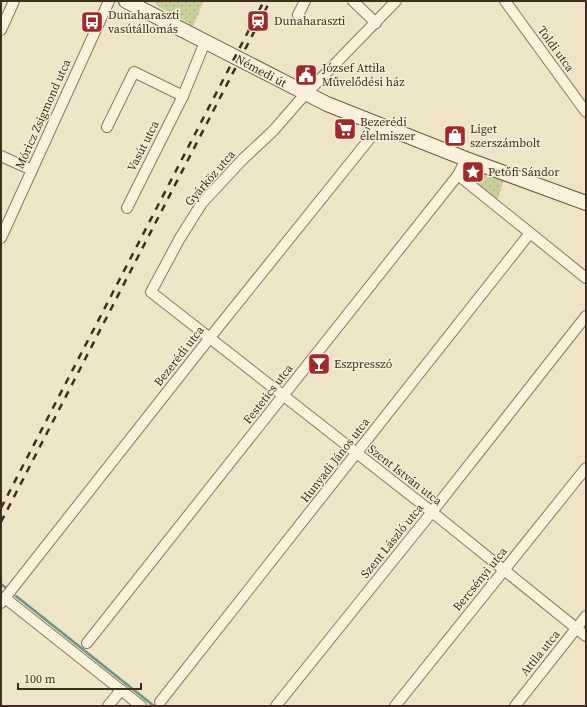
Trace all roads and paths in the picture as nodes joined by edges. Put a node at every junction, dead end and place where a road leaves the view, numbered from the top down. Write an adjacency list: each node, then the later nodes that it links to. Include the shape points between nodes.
1 (14, 1): 10 (street)
2 (109, 1): 19 (street, Móricz Zsigmond utca)
3 (126, 1): 11 (main road, Némedi út)
4 (305, 1): 8 (street)
5 (353, 1): 9 (street)
6 (396, 1): 9 (street, Gyárköz utca)
7 (505, 1): 14 (street, Toldi utca)
8 (298, 15)
9 (376, 22): 12 (street, Gyárköz utca)
10 (1, 30)
11 (205, 42): 12 (main road, Némedi út); 13 (street, Vasút utca)
12 (306, 95): 15 (main road, Némedi út); 26 (street, Gyárköz utca, via 202,203)
13 (183, 96): 16 (street, via 134,72); 22 (street, Vasút utca)
14 (586, 112)
15 (379, 125): 18 (main road, Némedi út); 28 (street, Bezerédi utca)
16 (107, 127)
17 (1, 156): 19 (street)
18 (466, 159): 20 (street, Festetics utca); 21 (main road, Némedi út)
19 (32, 170): 24 (street, Móricz Zsigmond utca)
20 (458, 175): 23 (street); 29 (street, Festetics utca)
21 (586, 204)
22 (126, 208)
23 (530, 233): 25 (street); 30 (street, Hunyadi János utca)
24 (1, 238)
25 (586, 278)
26 (151, 292): 28 (street, Szent István utca)
27 (586, 316): 32 (street, Szent László utca)
28 (209, 338): 29 (street, Szent István utca); 34 (street, Bezerédi utca)
29 (284, 396): 30 (street, Szent István utca); 38 (street, Festetics utca)
30 (356, 453): 32 (street, Szent István utca); 40 (street, Hunyadi János utca)
31 (586, 468): 33 (street, Bercsényi utca)
32 (432, 512): 33 (street, Szent István utca); 43 (street, Szent László utca)
33 (504, 569): 36 (street, Szent István utca); 44 (street, Bercsényi utca)
34 (3, 601): 39 (street)
35 (586, 616): 36 (street, Attila utca)
36 (577, 628): 37 (street, Szent István utca); 45 (street, Attila utca)
37 (586, 636)
38 (87, 643)
39 (120, 690): 41 (street); 42 (street)
40 (160, 702)
41 (108, 706)
42 (141, 706)
43 (276, 706)
44 (395, 706)
45 (515, 706)

